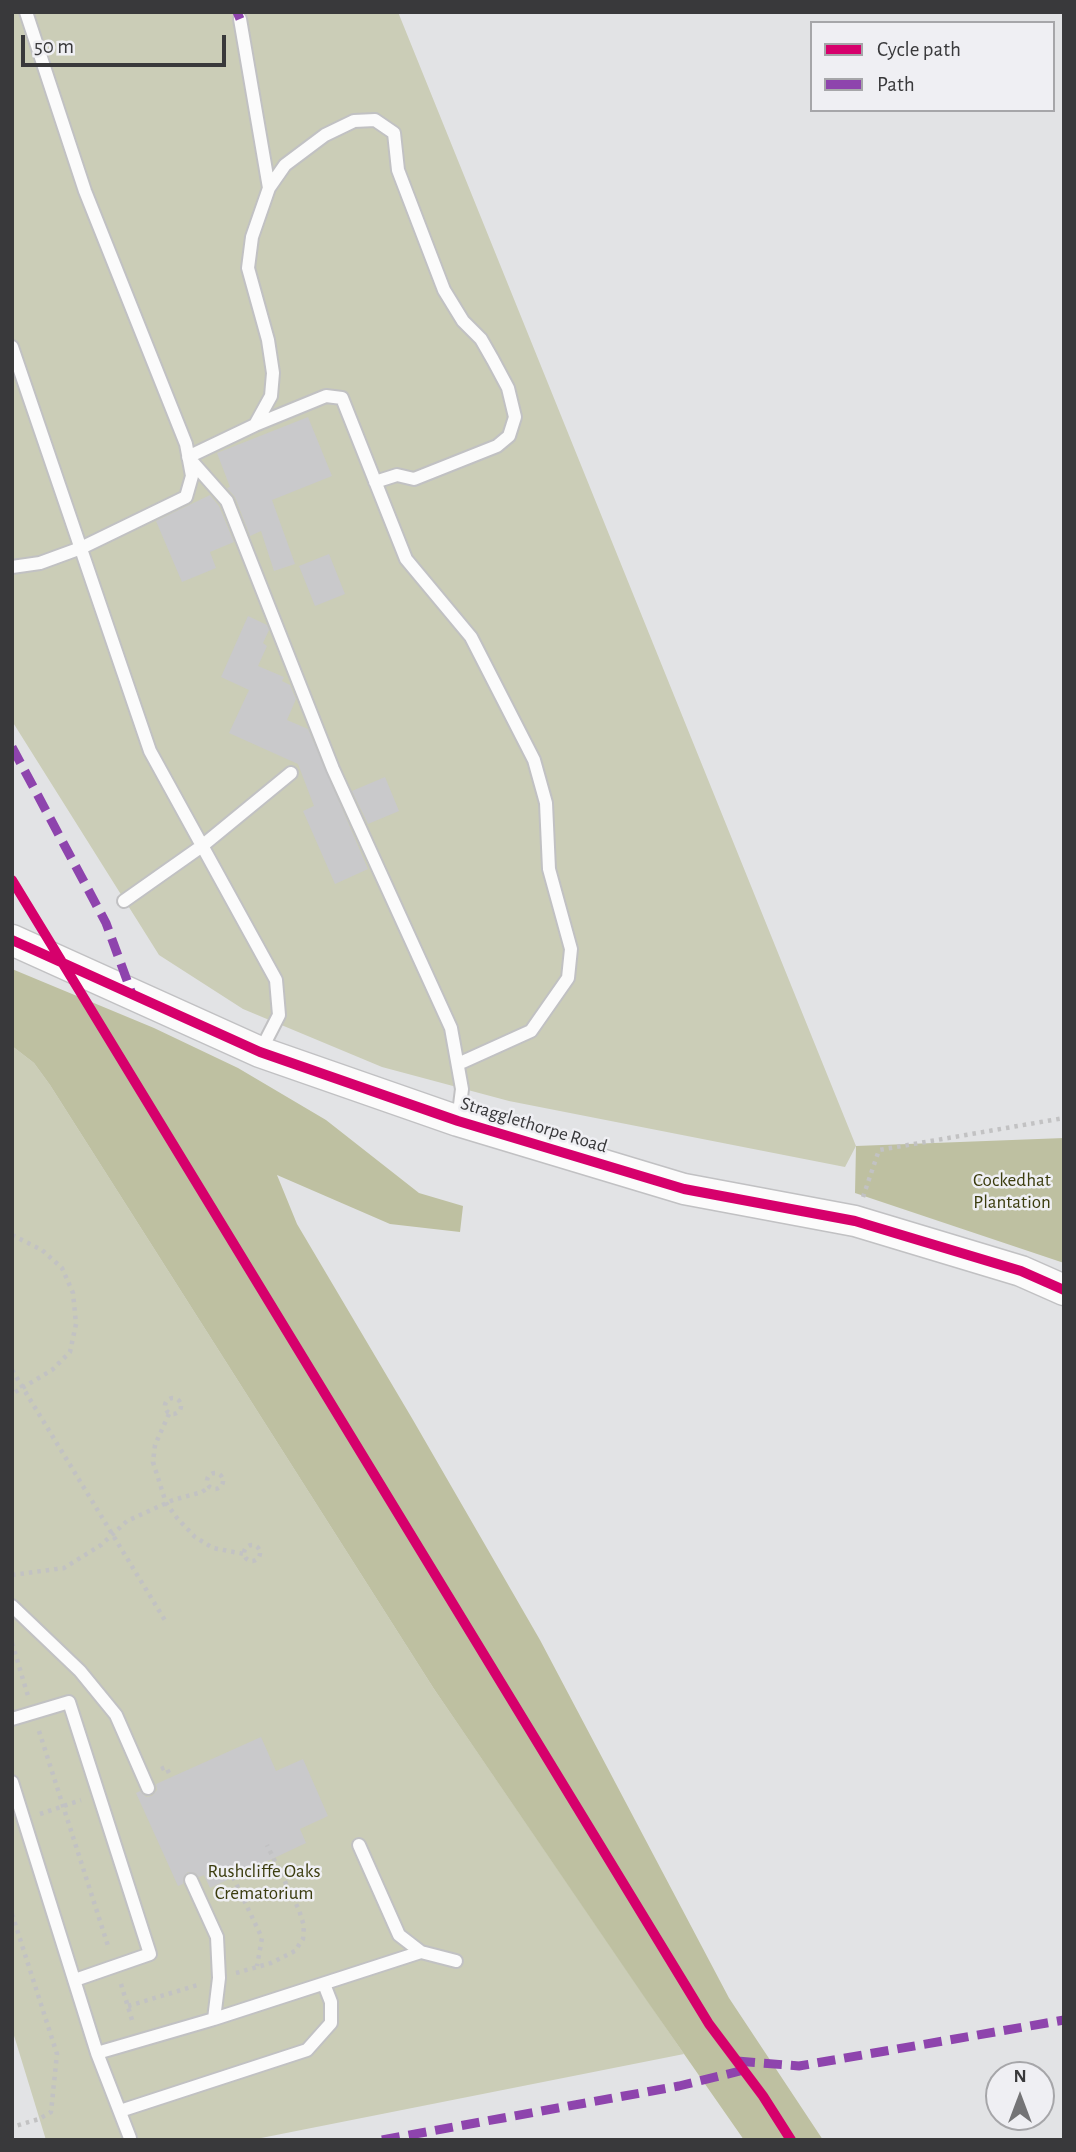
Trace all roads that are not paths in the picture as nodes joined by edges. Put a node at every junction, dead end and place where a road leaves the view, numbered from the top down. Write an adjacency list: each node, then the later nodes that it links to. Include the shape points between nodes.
1 (26, 12): 6 (lane, via 85,191)
2 (240, 19): 3 (lane)
3 (269, 188): 5 (lane, via 252,237 248,268 273,373 271,396); 7 (lane, via 285,165 325,135 354,121 375,120 394,133 398,170 444,290 463,321 481,339 508,388 515,417 509,436 497,446 414,479 397,475)
4 (12, 348): 8 (lane)
5 (255, 425): 6 (lane); 7 (lane, via 326,396 342,398)
6 (188, 457): 8 (lane, via 192,476 186,497); 15 (lane, via 227,501 333,769 451,1028)
7 (375, 482): 15 (lane, via 406,559 471,637 534,760 546,803 549,869 571,949 568,978 531,1031)
8 (81, 548): 9 (lane, via 40,563); 11 (lane, via 150,751)
9 (12, 567)
10 (291, 774): 11 (lane)
11 (202, 846): 12 (lane); 14 (lane, via 276,980 279,1015)
12 (124, 901)
13 (12, 940): 14 (street, Stragglethorpe Road)
14 (260, 1052): 16 (street, Stragglethorpe Road)
15 (458, 1063): 16 (lane, via 462,1088)
16 (458, 1121): 17 (street, Stragglethorpe Road, via 684,1189 855,1221 1021,1271)
17 (1064, 1290)
18 (12, 1606): 21 (lane, via 80,1671 116,1715)
19 (12, 1719): 26 (lane, via 69,1702 150,1954)
20 (12, 1782): 26 (lane)
21 (148, 1788)
22 (359, 1845): 24 (lane, via 398,1935)
23 (191, 1880): 28 (lane, via 217,1937)
24 (421, 1952): 25 (lane); 27 (lane)
25 (456, 1961)
26 (75, 1980): 29 (lane)
27 (324, 1984): 28 (lane); 30 (lane, via 331,2002 331,2022 307,2050)
28 (214, 2019): 29 (lane)
29 (97, 2053): 30 (lane)
30 (120, 2111): 31 (lane)
31 (130, 2138)

